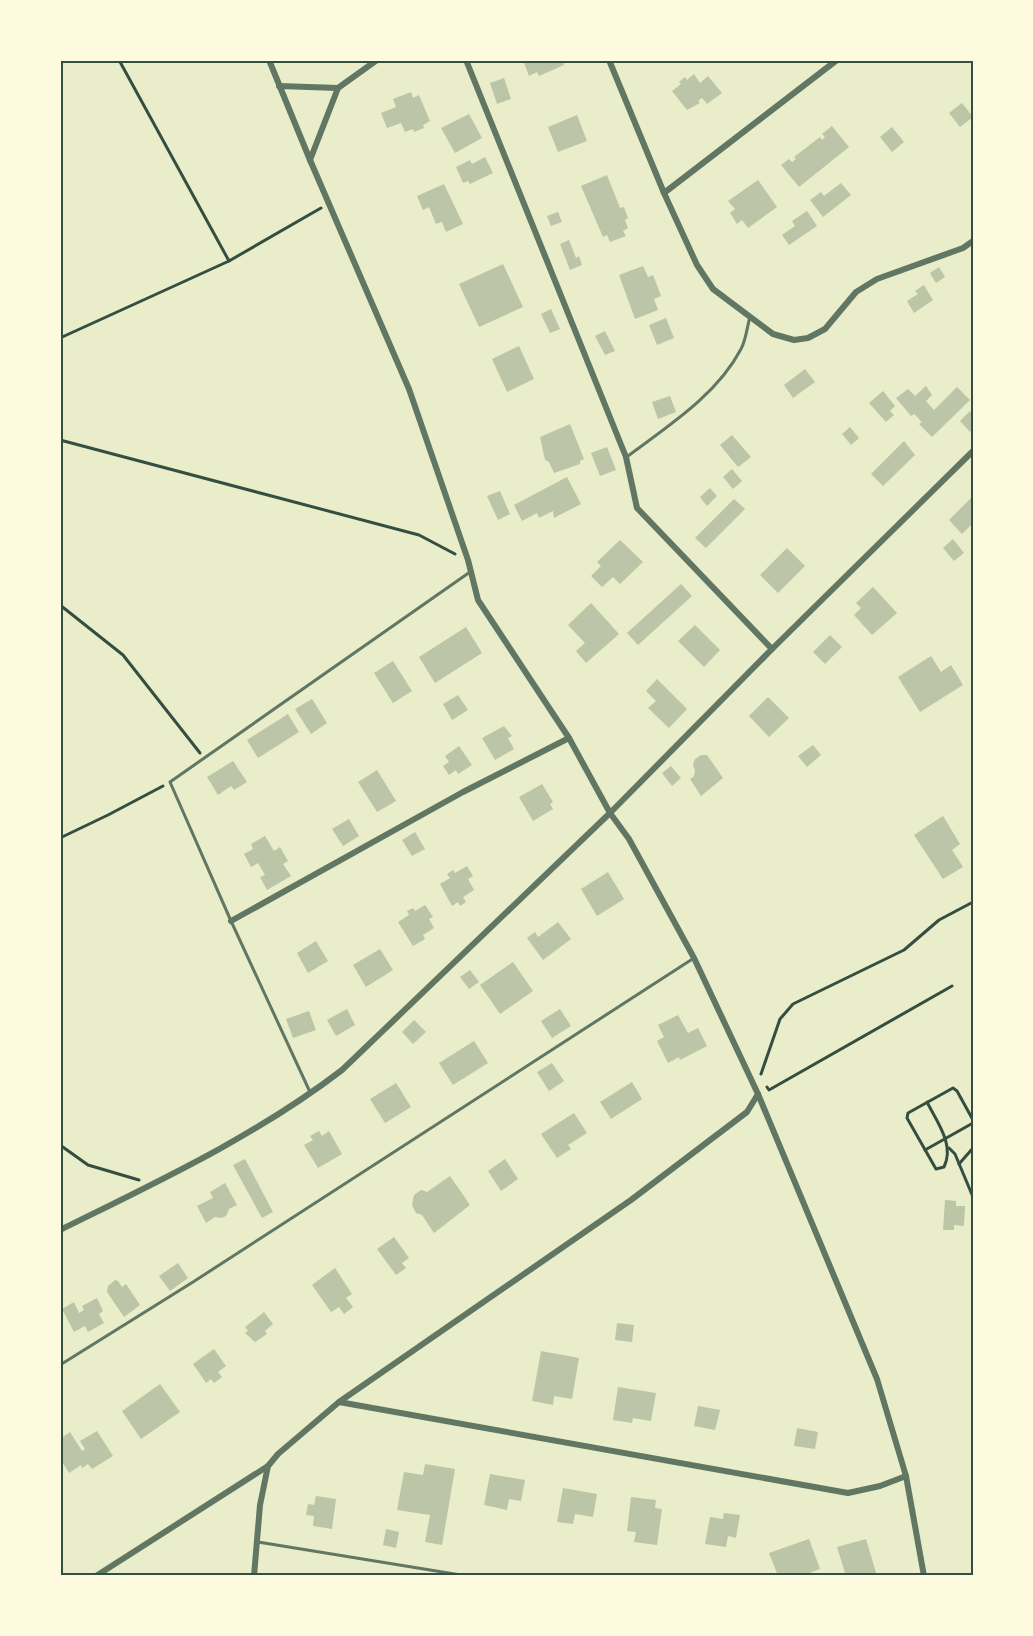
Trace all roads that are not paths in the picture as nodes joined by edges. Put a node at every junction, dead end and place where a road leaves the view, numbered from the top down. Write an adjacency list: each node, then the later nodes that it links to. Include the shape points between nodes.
1 (269, 60): 6 (street)
2 (377, 60): 7 (street)
3 (466, 60): 13 (street)
4 (609, 60): 9 (street)
5 (837, 60): 9 (street)
6 (279, 86): 7 (street); 8 (street)
7 (338, 88): 8 (street)
8 (310, 160): 14 (street, via 409,389)
9 (664, 193): 11 (street, via 697,265 713,289)
10 (973, 241): 11 (street, via 877,279 856,292 825,329 808,338 794,340 773,334)
11 (750, 317): 13 (lane, via 742,347 726,372 702,398)
12 (973, 451): 15 (street)
13 (626, 457): 15 (street, via 637,508)
14 (470, 572): 16 (street, via 478,600); 18 (lane, via 170,782)
15 (772, 649): 17 (street)
16 (569, 738): 17 (street); 18 (street)
17 (610, 813): 19 (street, via 629,839); 20 (street, via 342,1070)
18 (231, 921): 20 (lane)
19 (694, 958): 21 (street); 23 (lane)
20 (310, 1094): 22 (street, via 205,1158)
21 (758, 1094): 24 (street, via 747,1112 631,1200); 26 (street, via 877,1379)
22 (60, 1230)
23 (60, 1365)
24 (339, 1402): 25 (street); 26 (street, via 848,1493)
25 (268, 1466): 27 (street); 28 (street)
26 (906, 1476): 31 (street)
27 (256, 1541): 29 (street); 30 (lane)
28 (96, 1576)
29 (254, 1576)
30 (467, 1576)
31 (924, 1576)

